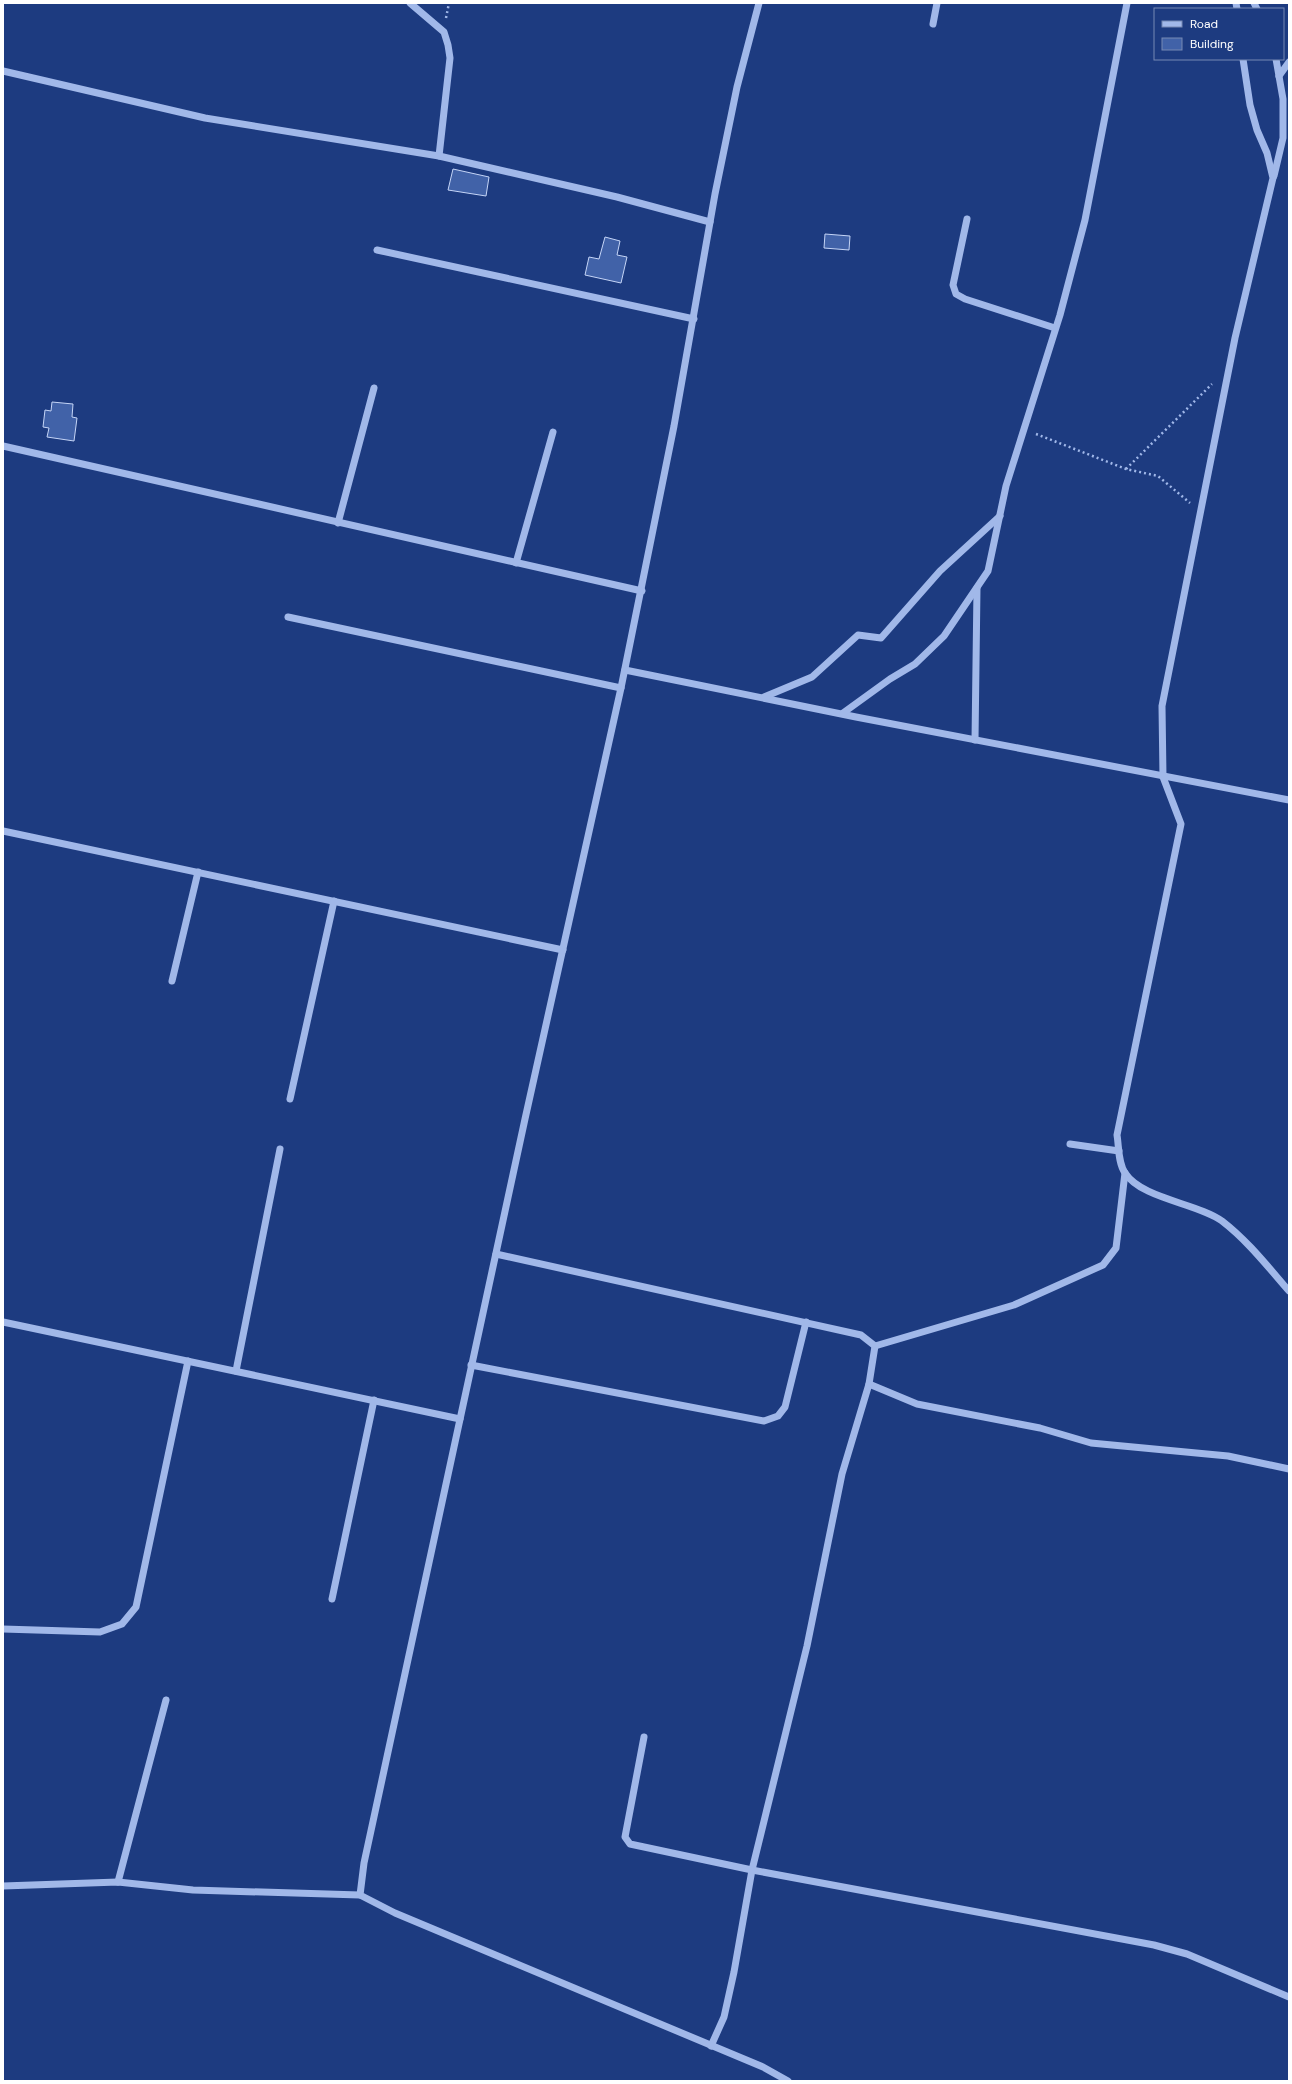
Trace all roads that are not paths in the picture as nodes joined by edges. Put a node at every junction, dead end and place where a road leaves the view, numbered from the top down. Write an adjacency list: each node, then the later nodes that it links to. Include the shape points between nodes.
1 (410, 3): 11 (street, via 444,32 448,45 450,58)
2 (759, 3): 14 (street, via 737,87)
3 (937, 3): 5 (street)
4 (1127, 3): 17 (street, via 1085,220)
5 (933, 24)
6 (1243, 60): 12 (street, via 1250,105)
7 (1276, 60): 10 (street)
8 (1289, 62): 10 (street)
9 (3, 71): 11 (street, via 205,118)
10 (1279, 76): 12 (street, via 1283,99 1283,138)
11 (439, 156): 14 (street, via 617,197)
12 (1273, 178): 32 (street, via 1235,338 1162,706)
13 (967, 220): 17 (street, via 953,285 956,294)
14 (710, 222): 16 (street)
15 (377, 250): 16 (street)
16 (694, 319): 25 (street)
17 (1056, 328): 21 (street, via 1023,429)
18 (374, 388): 22 (street)
19 (553, 432): 23 (street)
20 (3, 446): 22 (street)
21 (1000, 515): 24 (street, via 988,571); 29 (street, via 940,571 881,638 858,635 812,677)
22 (338, 523): 23 (street)
23 (516, 563): 25 (street)
24 (977, 588): 30 (street, via 944,636 915,664); 31 (street)
25 (642, 591): 27 (street)
26 (288, 617): 28 (street)
27 (625, 670): 28 (street); 29 (street)
28 (621, 688): 37 (street)
29 (764, 698): 30 (street)
30 (843, 713): 31 (street)
31 (975, 740): 32 (street)
32 (1163, 777): 33 (street); 42 (street, via 1181,824 1117,1135)
33 (1289, 800)
34 (3, 831): 35 (street)
35 (198, 872): 36 (street); 38 (street)
36 (334, 901): 37 (street); 39 (street)
37 (563, 950): 44 (street)
38 (172, 981)
39 (290, 1099)
40 (1070, 1144): 42 (street)
41 (280, 1149): 51 (street)
42 (1119, 1151): 43 (street)
43 (1125, 1173): 45 (street, via 1137,1186 1220,1220 1245,1240); 48 (street, via 1116,1248 1102,1266 1014,1305)
44 (496, 1254): 47 (street); 50 (street)
45 (1289, 1291)
46 (3, 1322): 49 (street)
47 (806, 1322): 48 (street, via 861,1335); 50 (street, via 785,1407 778,1416 764,1421)
48 (875, 1346): 52 (street)
49 (188, 1361): 51 (street); 57 (street, via 136,1607 122,1624 100,1632)
50 (472, 1364): 54 (street)
51 (236, 1371): 53 (street)
52 (869, 1384): 55 (street, via 917,1404 1040,1428 1091,1443 1228,1456); 60 (street, via 842,1474 807,1646)
53 (374, 1400): 54 (street); 56 (street)
54 (460, 1419): 63 (street, via 364,1863)
55 (1289, 1470)
56 (332, 1599)
57 (3, 1629)
58 (166, 1700): 61 (street)
59 (644, 1736): 60 (street, via 625,1837 630,1844)
60 (752, 1870): 64 (street, via 1154,1945 1187,1954); 65 (street, via 724,2017)
61 (118, 1882): 62 (street); 63 (street, via 193,1890)
62 (3, 1886)
63 (360, 1895): 65 (street, via 395,1913)
64 (1289, 1997)
65 (711, 2046): 66 (street, via 763,2067)
66 (788, 2081)

